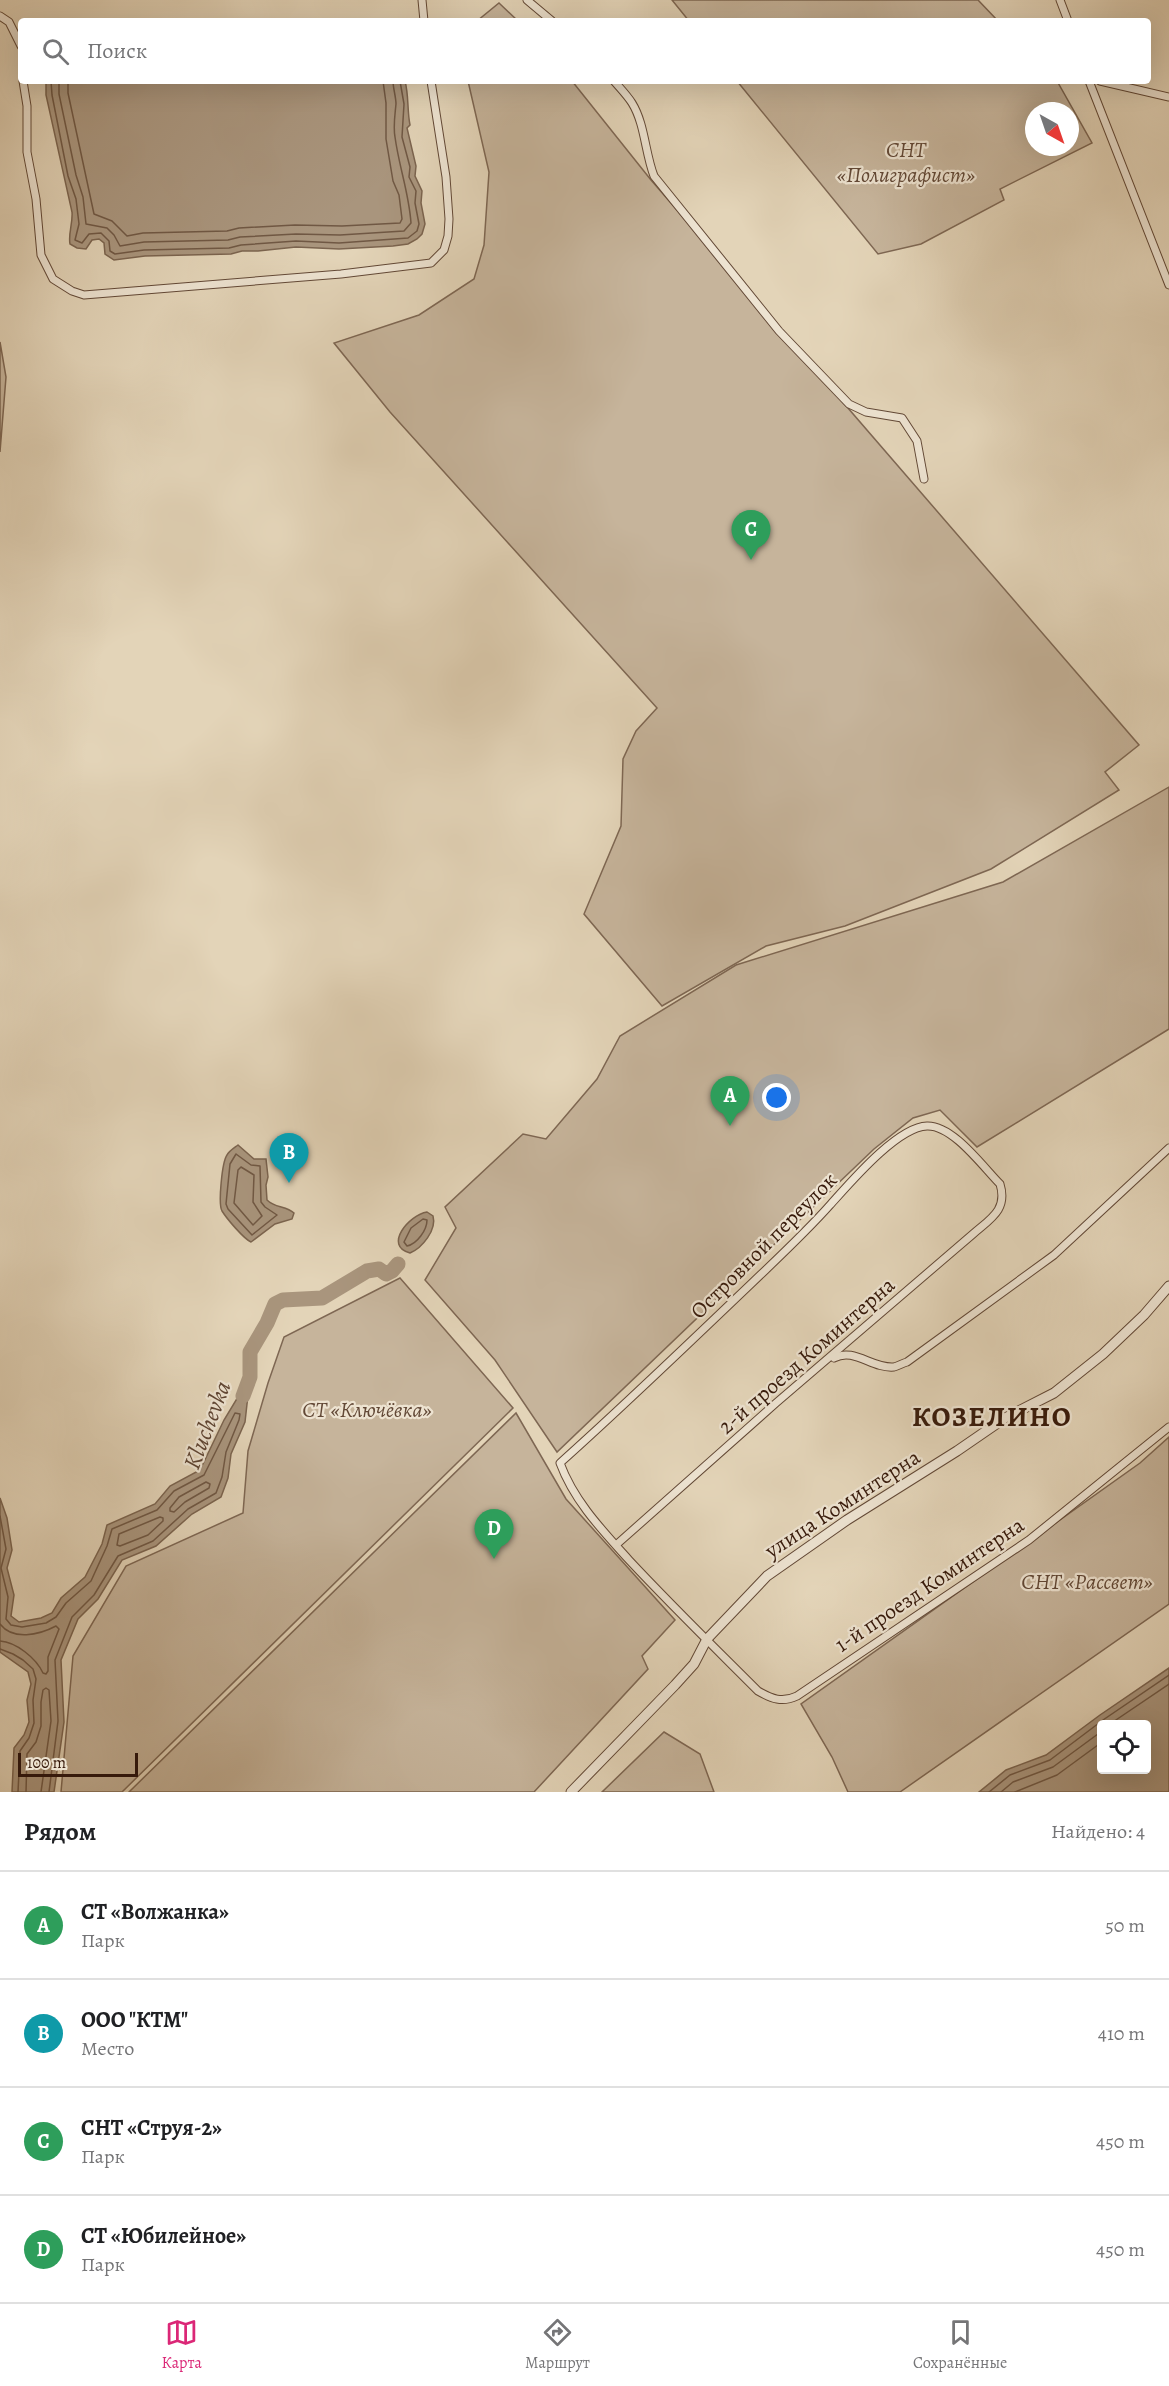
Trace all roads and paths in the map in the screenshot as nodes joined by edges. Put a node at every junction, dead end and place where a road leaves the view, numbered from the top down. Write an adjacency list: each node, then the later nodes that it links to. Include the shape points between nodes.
1 (422, 0): 5 (street)
2 (527, 0): 6 (street)
3 (1060, 0): 7 (street)
4 (0, 16): 8 (street, via 9,22)
5 (424, 18)
6 (548, 18)
7 (1067, 18)
8 (18, 40)
9 (23, 84): 10 (street, via 27,152 41,255 52,279 84,295 431,263 444,250 449,219)
10 (431, 84)
11 (616, 84): 16 (street, via 633,104 654,176 779,331 849,404 866,412 902,418 917,441)
12 (1090, 84): 15 (street)
13 (1113, 84): 14 (street)
14 (1169, 97)
15 (1169, 283)
16 (924, 478)
17 (1169, 1148): 20 (street, via 1054,1254 907,1362 894,1367 841,1354)
18 (1000, 1184): 20 (street, 2-й проезд Коминтерна, via 1002,1205 995,1214); 22 (street, Островной переулок, via 940,1127 910,1131 861,1171 709,1326 560,1463 578,1501)
19 (1169, 1286): 23 (street, улица Коминтерна, via 1103,1354 1054,1393 1005,1418 776,1569 751,1590)
20 (821, 1365): 22 (street, 2-й проезд Коминтерна)
21 (1169, 1426): 23 (street, 1-й проезд Коминтерна, via 1029,1540 785,1701 758,1691)
22 (616, 1545): 23 (street)
23 (707, 1639): 24 (street, улица Коминтерна, via 694,1664)
24 (571, 1792)

